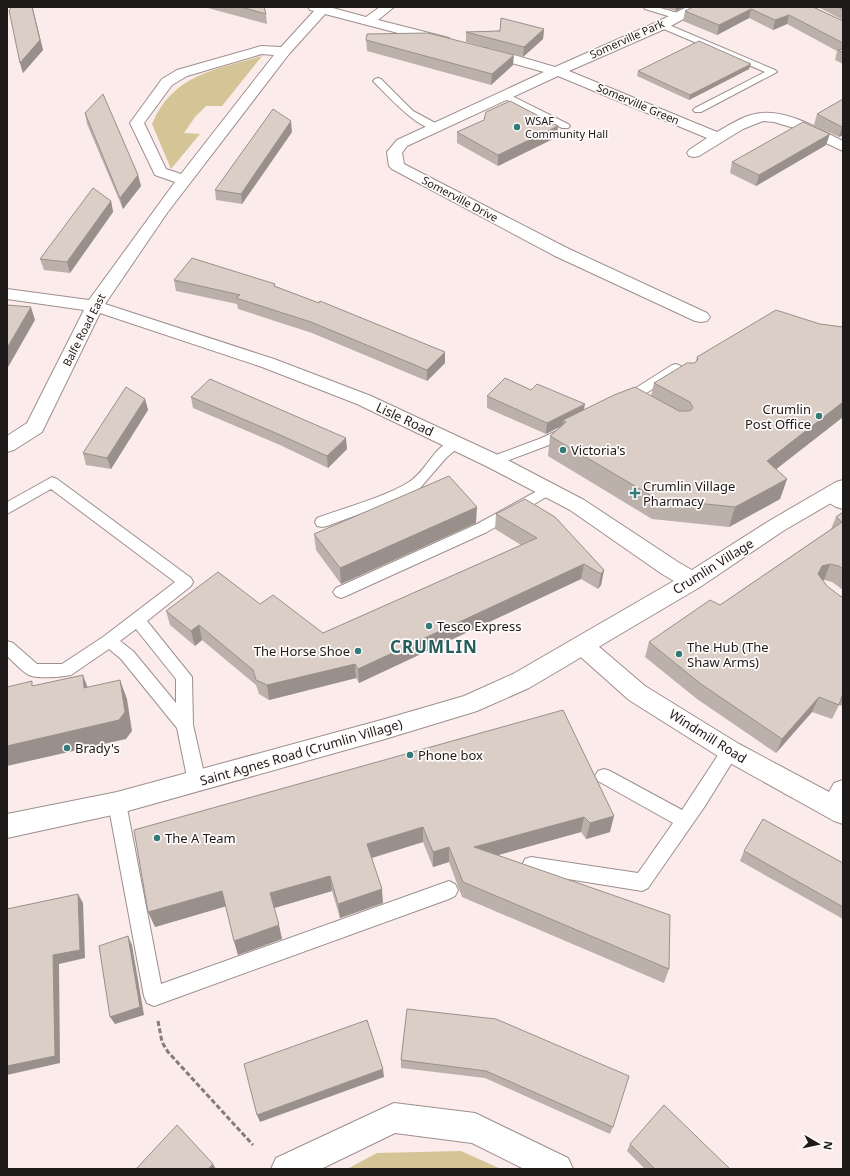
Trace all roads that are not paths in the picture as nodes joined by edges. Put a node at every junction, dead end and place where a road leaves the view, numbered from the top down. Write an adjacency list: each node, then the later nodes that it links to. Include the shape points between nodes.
1 (388, 7): 6 (street)
2 (648, 7): 5 (lane)
3 (696, 7): 5 (street, Somerville Park)
4 (318, 8): 6 (street); 10 (street, Balfe Road East)
5 (678, 16): 7 (street, Somerville Park)
6 (368, 21): 8 (street)
7 (662, 24): 11 (street, Somerville Park); 14 (lane, via 772,72)
8 (454, 43)
9 (470, 47): 11 (street, Somerville Green)
10 (284, 51): 20 (street, Balfe Road East); 20 (street, via 261,50 182,73 167,82 137,123 160,172)
11 (557, 71): 13 (street, Somerville Drive); 17 (street, Somerville Green)
12 (378, 80): 16 (lane, via 410,113)
13 (504, 95): 15 (lane); 16 (street, Somerville Drive)
14 (698, 110)
15 (565, 126)
16 (436, 127): 23 (street, Somerville Drive, via 402,143 394,152 397,166 561,252)
17 (720, 138): 18 (street, via 754,118 768,117 785,120); 19 (street)
18 (843, 147)
19 (694, 153)
20 (184, 180): 22 (street, Balfe Road East)
21 (7, 294): 22 (street, Lisle Road)
22 (95, 306): 29 (street, Lisle Road, via 268,363 364,400); 30 (street, Balfe Road East, via 35,427)
23 (701, 317)
24 (686, 379): 25 (lane, via 676,368)
25 (629, 399): 26 (lane); 27 (lane)
26 (615, 406)
27 (642, 406)
28 (580, 424): 31 (lane, via 544,442)
29 (456, 443): 31 (street, Lisle Road); 35 (lane, via 440,455 415,485)
30 (7, 445)
31 (493, 461): 32 (street, Lisle Road)
32 (548, 490): 36 (street, Lisle Road, via 578,504); 37 (lane, via 482,528)
33 (839, 494): 36 (street, Crumlin Village, via 776,526)
34 (7, 509): 38 (lane, via 52,482 186,582)
35 (322, 522)
36 (692, 581): 40 (street, Crumlin Village)
37 (341, 592)
38 (137, 620): 39 (lane); 42 (lane, via 184,677)
39 (109, 641): 41 (lane, via 65,670 34,670); 42 (lane, via 127,655)
40 (582, 645): 43 (street, Windmill Road, via 637,692); 45 (street, Saint Agnes Road (Crumlin Village), via 521,681 469,704)
41 (7, 647)
42 (185, 725): 45 (lane)
43 (730, 751): 47 (street, Windmill Road); 48 (lane)
44 (604, 776): 48 (lane)
45 (196, 782): 46 (street, Saint Agnes Road (Crumlin Village))
46 (117, 803): 49 (street, Saint Agnes Road (Crumlin Village)); 51 (lane, via 154,996)
47 (840, 804)
48 (685, 821): 50 (lane, via 642,882)
49 (7, 826)
50 (531, 865)
51 (449, 890)
52 (287, 1169): 53 (street, via 394,1118 475,1128)
53 (557, 1169)

